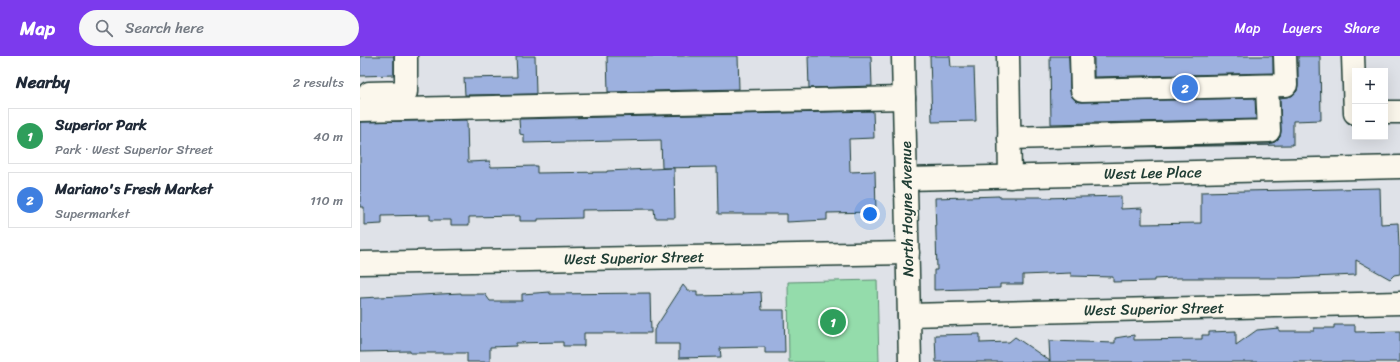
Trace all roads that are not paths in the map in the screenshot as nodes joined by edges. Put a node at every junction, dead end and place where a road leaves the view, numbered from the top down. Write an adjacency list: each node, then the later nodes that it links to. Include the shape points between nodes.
1 (406, 56): 9 (street, via 406,92)
2 (903, 56): 8 (street, North Hoyne Avenue)
3 (1008, 56): 13 (street)
4 (1081, 56): 7 (street, via 1082,90)
5 (1285, 56): 7 (street, via 1286,86)
6 (1353, 56): 10 (street)
7 (1267, 86): 13 (street, via 1269,131)
8 (904, 98): 9 (street); 16 (street, North Hoyne Avenue)
9 (364, 101)
10 (1355, 104)
11 (1388, 112): 12 (street)
12 (1400, 112)
13 (1009, 138): 15 (street)
14 (1400, 167): 15 (street, West Lee Place)
15 (1010, 177): 16 (street, West Lee Place)
16 (906, 179): 17 (street, North Hoyne Avenue)
17 (908, 253): 18 (street, West Superior Street); 20 (street, North Hoyne Avenue)
18 (360, 263)
19 (1400, 303): 20 (street, West Superior Street)
20 (909, 315): 21 (street, North Hoyne Avenue)
21 (910, 362)

